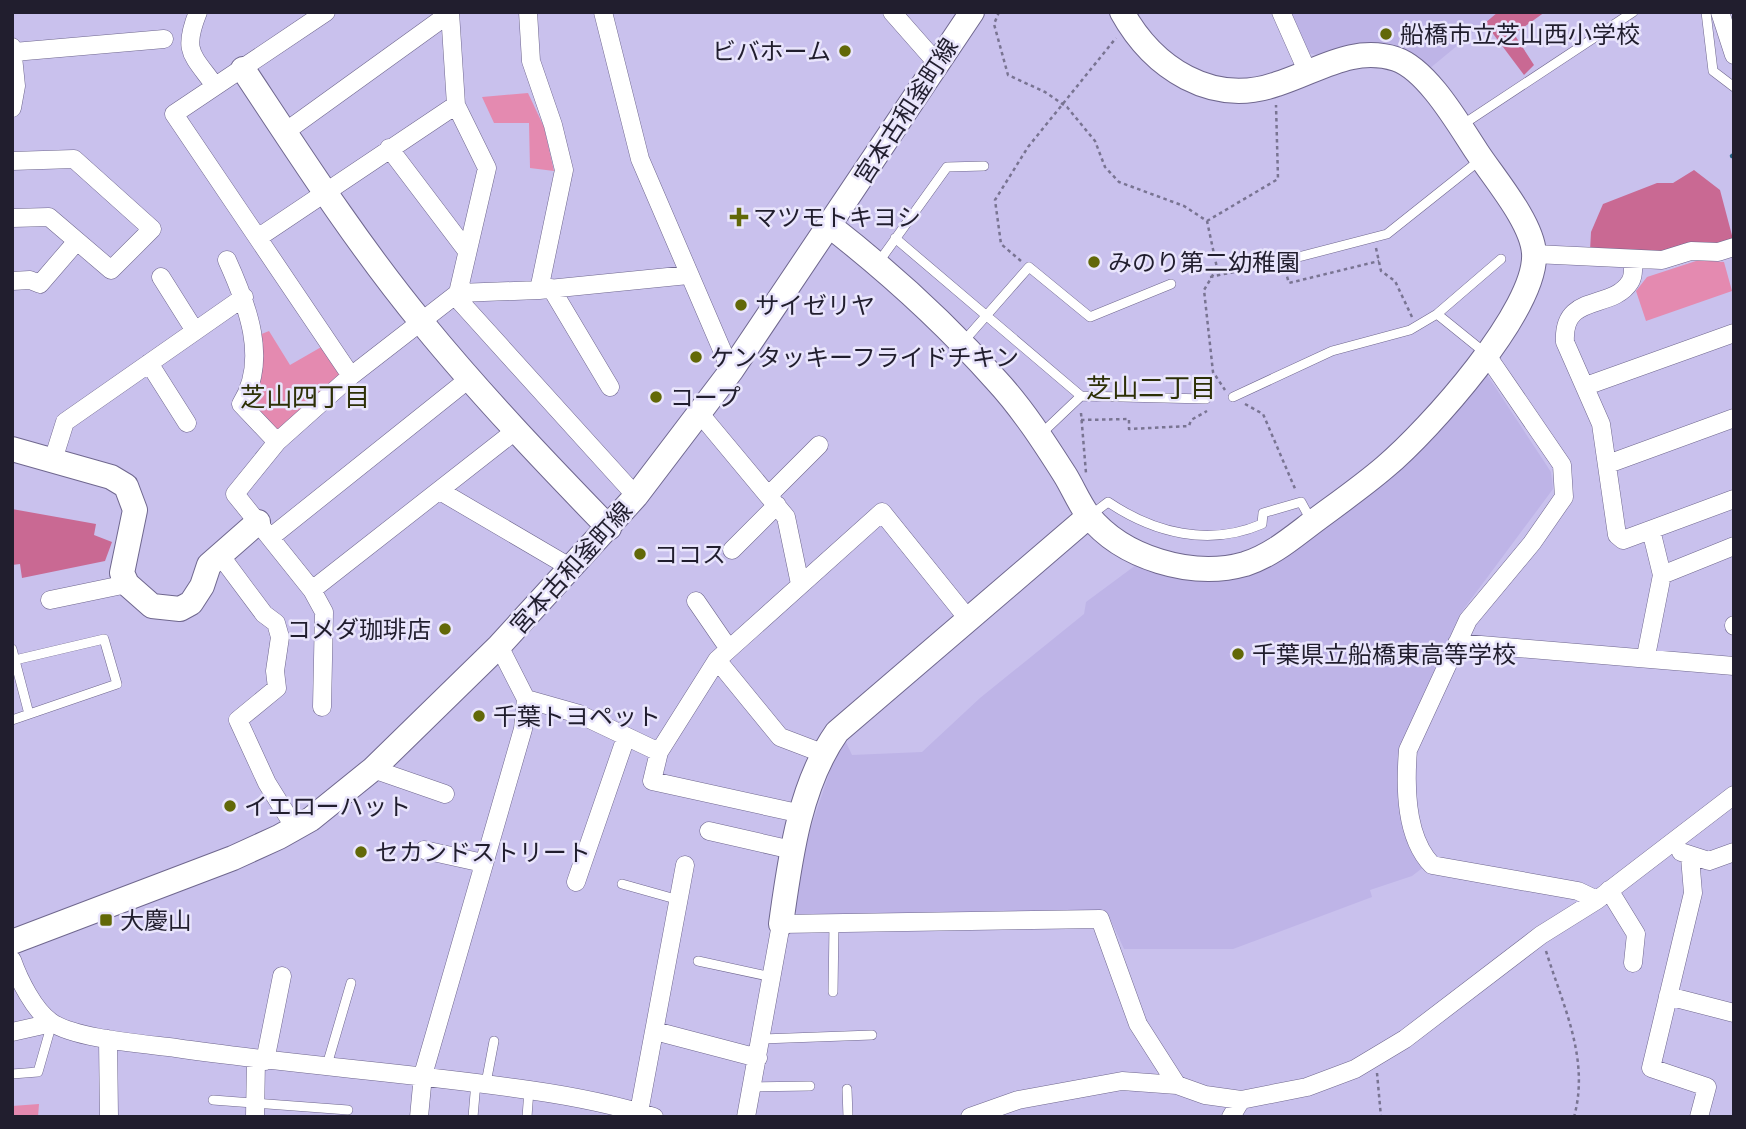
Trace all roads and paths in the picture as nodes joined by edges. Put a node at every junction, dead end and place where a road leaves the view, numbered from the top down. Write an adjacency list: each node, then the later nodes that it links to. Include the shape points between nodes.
1 (198, 12): 21 (street, via 188,37 190,51)
2 (326, 12): 18 (street)
3 (528, 12): 54 (street, via 531,61 564,170)
4 (603, 12): 50 (street, via 640,159)
5 (892, 12): 17 (street)
6 (972, 12): 17 (street, 宮本古和釜町線)
7 (999, 12): 24 (path, via 994,24 1009,75)
8 (1281, 12): 19 (street)
9 (1633, 12): 27 (lane)
10 (1706, 12): 22 (lane, via 1713,71)
11 (1720, 12): 16 (street)
12 (450, 13): 25 (street); 28 (street)
13 (1121, 23): 19 (street, via 1169,68 1195,82 1249,90); 24 (path)
14 (164, 39): 15 (street)
15 (13, 50): 20 (street)
16 (1734, 55)
17 (936, 62): 36 (street, 宮本古和釜町線)
18 (243, 69): 21 (street); 28 (street)
19 (1308, 73): 27 (street, via 1348,56 1393,58 1425,79)
20 (14, 86): 26 (street)
21 (215, 86): 37 (street, via 174,114)
22 (1734, 87)
23 (1276, 97): 35 (path, via 1278,179)
24 (1063, 104): 35 (path, via 1095,141 1105,167 1119,182 1184,206); 49 (path, via 1028,147 995,200 1001,244)
25 (456, 105): 29 (street); 42 (street, via 487,168)
26 (12, 108)
27 (1460, 126): 30 (street)
28 (285, 132): 33 (street)
29 (389, 148): 33 (street); 42 (street)
30 (1482, 159): 39 (lane, via 1387,234); 43 (street, via 1528,230)
31 (12, 161): 40 (street, via 74,159 152,229 111,270)
32 (984, 166): 38 (lane, via 947,167)
33 (324, 191): 37 (street); 59 (street)
34 (12, 218): 40 (street, via 49,217)
35 (1207, 221): 72 (path, via 1217,268 1204,290 1213,372 1218,384)
36 (830, 226): 48 (street); 66 (street, 宮本古和釜町線)
37 (259, 237): 67 (street)
38 (895, 238): 48 (lane); 58 (lane)
39 (1374, 238): 47 (lane); 60 (path, via 1381,271 1395,281)
40 (77, 241): 52 (street, via 40,284)
41 (1734, 247): 46 (street, via 1692,251 1662,260)
42 (467, 251): 55 (street)
43 (1534, 254): 46 (street); 64 (street, via 1526,294)
44 (1501, 259): 57 (lane)
45 (227, 260): 56 (street)
46 (1633, 260): 69 (street, via 1632,280 1625,288 1575,311 1567,320 1565,342)
47 (1283, 261)
48 (878, 263): 63 (street)
49 (1029, 267): 53 (lane, via 1090,317); 58 (lane)
50 (688, 275): 54 (street); 66 (street)
51 (161, 277): 61 (street)
52 (12, 281)
53 (1171, 284)
54 (545, 289): 55 (street); 70 (street)
55 (457, 295): 59 (street); 87 (street)
56 (244, 297): 61 (street); 80 (street, via 254,338 251,389 241,404)
57 (1437, 314): 60 (lane); 64 (lane)
58 (987, 316): 63 (lane); 71 (lane)
59 (422, 323): 67 (street); 68 (street)
60 (1416, 326): 72 (lane, via 1332,351)
61 (195, 331): 65 (street)
62 (1734, 333): 69 (street)
63 (960, 344): 79 (street, via 998,381)
64 (1486, 354): 90 (street, via 1402,452); 106 (street, via 1562,465 1564,497 1468,620)
65 (149, 363): 77 (street); 83 (street, via 65,422)
66 (731, 371): 74 (street, 宮本古和釜町線)
67 (351, 376): 80 (street)
68 (470, 378): 78 (street); 93 (street)
69 (1586, 386): 84 (street, via 1601,424)
70 (610, 387)
71 (1081, 396): 73 (lane); 76 (path); 79 (lane)
72 (1233, 397): 76 (path, via 1191,420 1189,426 1129,429 1129,419); 90 (path, via 1264,414)
73 (1206, 399)
74 (701, 415): 87 (street, 宮本古和釜町線); 89 (street)
75 (1734, 418): 84 (street)
76 (1081, 420): 85 (path)
77 (187, 423)
78 (516, 431): 86 (street); 92 (street)
79 (1040, 435): 91 (street)
80 (277, 442): 93 (street, via 235,494)
81 (819, 445): 89 (street)
82 (12, 449): 83 (street)
83 (53, 460): 100 (street, via 126,486 135,510 123,562)
84 (1608, 464): 94 (street, via 1617,535 1623,540)
85 (1087, 482)
86 (440, 491): 98 (street); 102 (street)
87 (636, 496): 92 (street, 宮本古和釜町線)
88 (1734, 499): 94 (street)
89 (773, 500): 96 (street); 101 (street, via 786,517)
90 (1307, 512): 91 (lane, via 1263,513 1262,524 1247,531 1211,535 1167,533 1108,502); 91 (street, via 1289,541 1249,562 1226,567 1165,563 1138,554)
91 (1089, 516): 105 (street)
92 (609, 528): 98 (street, 宮本古和釜町線)
93 (265, 530): 97 (street); 102 (street)
94 (1651, 530): 99 (street)
95 (1734, 546): 99 (street)
96 (732, 550)
97 (220, 555): 100 (street, via 209,565 191,603 180,609 152,606); 124 (street, via 264,614 276,623 280,637 277,688 238,719 267,783)
98 (573, 569): 107 (street, 宮本古和釜町線)
99 (1662, 575): 110 (street)
100 (127, 584): 103 (street)
101 (800, 584): 105 (street, via 882,512); 109 (street)
102 (312, 590): 114 (street, via 324,612)
103 (50, 600)
104 (696, 601): 109 (street)
105 (968, 620): 119 (street, via 852,718)
106 (1457, 643): 110 (street); 135 (street, via 1408,750 1407,781 1417,848 1439,867)
107 (499, 646): 113 (street); 120 (street, 宮本古和釜町線)
108 (12, 649): 111 (lane)
109 (723, 654): 118 (street); 119 (street, via 780,737)
110 (1646, 656): 112 (street)
111 (15, 660): 115 (lane); 115 (lane, via 104,639 117,684)
112 (1734, 666)
113 (526, 699): 117 (street, via 579,713); 131 (street, via 523,729)
114 (322, 707)
115 (29, 714): 116 (lane)
116 (12, 720)
117 (626, 737): 118 (street); 133 (street)
118 (659, 752): 123 (street, via 652,781)
119 (822, 753): 123 (street)
120 (373, 769): 121 (street); 124 (street, 宮本古和釜町線)
121 (445, 794)
122 (1734, 795): 126 (street)
123 (802, 814): 128 (street)
124 (295, 828): 140 (street, 宮本古和釜町線, via 233,858)
125 (709, 831): 128 (street)
126 (1665, 845): 130 (street); 135 (street)
127 (424, 850): 131 (street)
128 (792, 850): 137 (street)
129 (1734, 852): 130 (street, via 1709,861)
130 (1690, 857): 148 (street, via 1693,893)
131 (483, 863): 162 (street)
132 (685, 865): 136 (street)
133 (576, 883)
134 (622, 884): 136 (lane)
135 (1603, 895): 139 (street); 143 (street, via 1636,934)
136 (679, 900): 151 (street)
137 (780, 924): 138 (street); 145 (street)
138 (834, 925): 147 (lane); 164 (street, via 1100,919 1138,1024)
139 (1541, 935): 159 (street); 183 (path, via 1580,1061 1581,1093)
140 (12, 942)
141 (12, 960): 150 (street)
142 (698, 961): 145 (lane)
143 (1633, 963)
144 (282, 976): 158 (street)
145 (772, 977): 155 (street)
146 (351, 982): 160 (lane)
147 (833, 992)
148 (1668, 996): 149 (street); 184 (street, via 1651,1068 1707,1087)
149 (1734, 1013)
150 (52, 1024): 152 (street); 154 (street); 161 (lane, via 38,1072)
151 (654, 1031): 157 (street); 173 (street)
152 (12, 1032)
153 (872, 1035): 155 (lane)
154 (108, 1039): 158 (street); 174 (street)
155 (761, 1039): 157 (street)
156 (494, 1041): 163 (lane)
157 (758, 1058): 166 (street)
158 (261, 1060): 160 (street); 171 (street)
159 (1374, 1060): 169 (street, via 1307,1087); 182 (path)
160 (327, 1065): 162 (street)
161 (12, 1074)
162 (423, 1075): 163 (street); 175 (street)
163 (481, 1082): 168 (street); 176 (lane)
164 (1177, 1085): 169 (street); 180 (street, via 1122,1081 1018,1100)
165 (810, 1086): 166 (lane)
166 (752, 1087): 178 (street)
167 (847, 1089): 179 (lane)
168 (528, 1090): 173 (street, via 576,1096); 177 (lane)
169 (1241, 1100): 181 (street)
170 (213, 1101): 171 (lane)
171 (256, 1109): 172 (lane)
172 (348, 1110)
173 (639, 1114)
174 (109, 1117)
175 (419, 1117)
176 (473, 1117)
177 (527, 1117)
178 (746, 1117)
179 (848, 1117)
180 (970, 1117)
181 (1231, 1117)
182 (1381, 1117)
183 (1574, 1117)
184 (1699, 1117)

